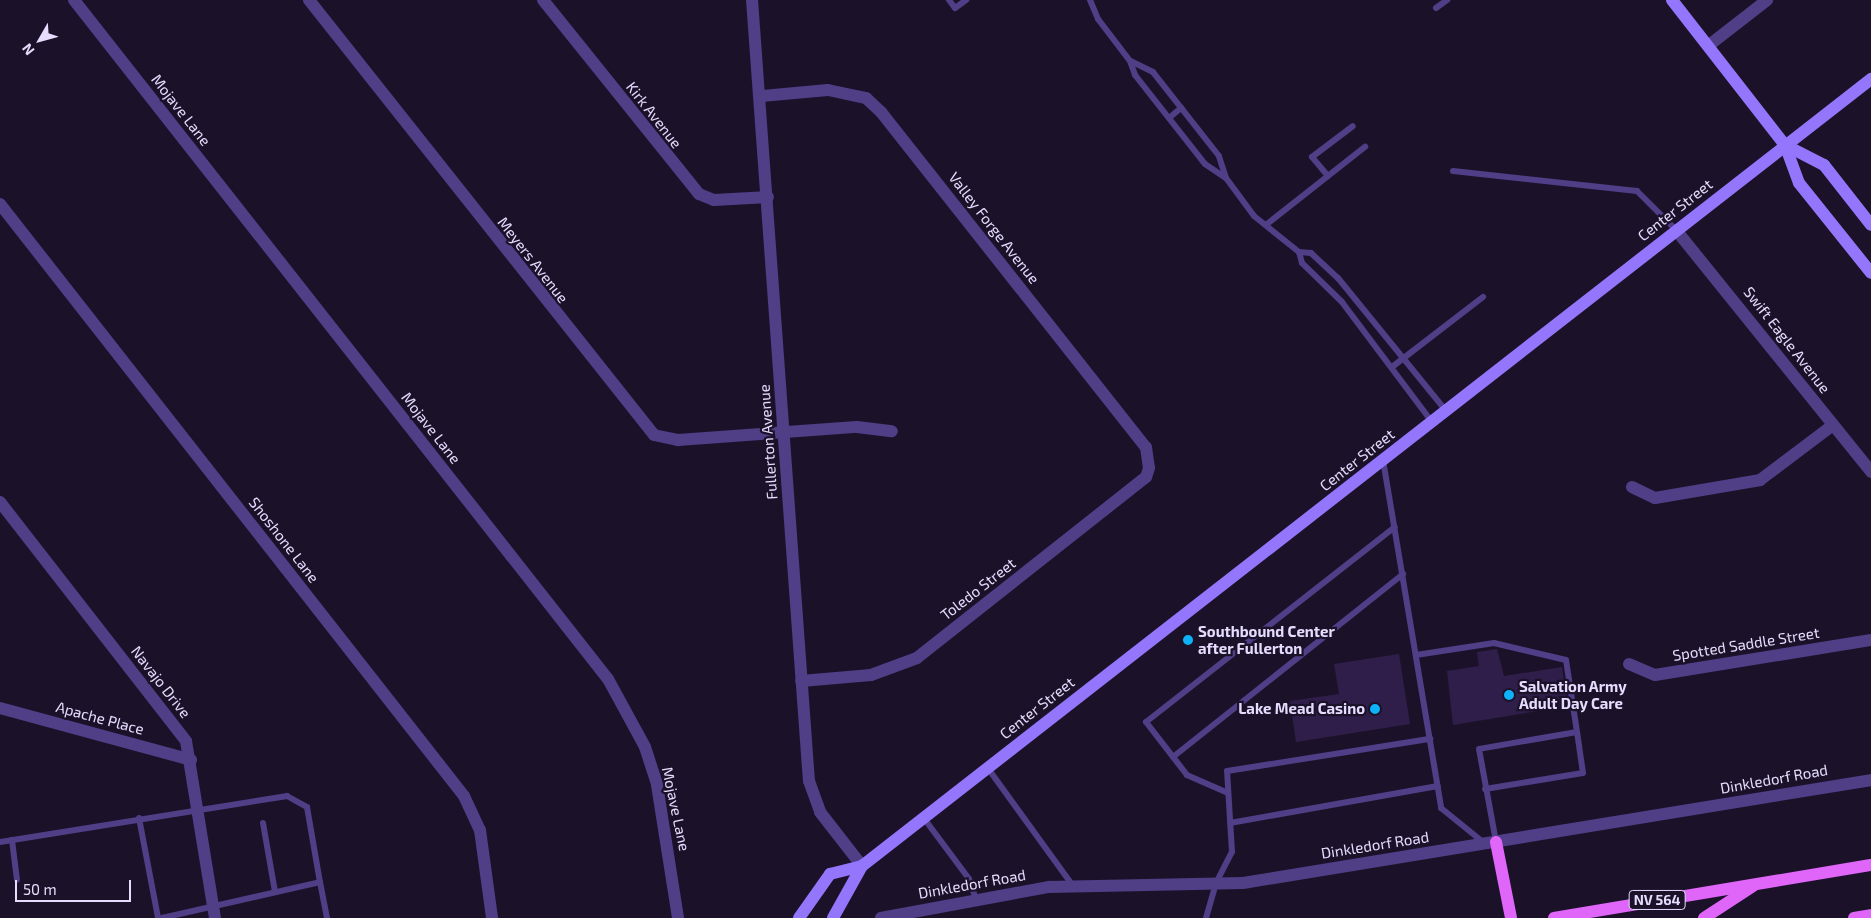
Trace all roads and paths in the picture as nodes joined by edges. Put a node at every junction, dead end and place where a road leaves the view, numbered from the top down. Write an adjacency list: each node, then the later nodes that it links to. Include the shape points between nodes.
1 (74, 0): 85 (street, Mojave Lane, via 608,679 644,747 657,785)
2 (309, 0): 40 (street, Meyers Avenue, via 654,434 678,440)
3 (542, 0): 24 (street, Kirk Avenue, via 699,194 714,200)
4 (752, 0): 15 (street, Fullerton Avenue)
5 (949, 0): 6 (lane, via 955,8)
6 (966, 0)
7 (1090, 0): 13 (lane, via 1098,18)
8 (1447, 0): 11 (lane)
9 (1672, 0): 12 (street)
10 (1767, 0): 12 (street)
11 (1436, 8)
12 (1708, 46): 19 (street)
13 (1130, 61): 16 (lane, via 1148,66); 17 (lane, via 1135,75)
14 (1871, 79): 19 (street, Center Street)
15 (761, 96): 24 (street, Fullerton Avenue); 42 (street, Valley Forge Avenue, via 828,90 866,98 881,112 1146,447)
16 (1181, 108): 17 (lane); 23 (lane, via 1219,156)
17 (1169, 118): 23 (lane, via 1206,164)
18 (1353, 126): 22 (lane, via 1312,158)
19 (1785, 145): 27 (street, via 1824,166); 28 (street, Center Street); 30 (street, via 1800,183)
20 (1365, 147): 22 (lane)
21 (1453, 171): 28 (lane, via 1637,191)
22 (1328, 176): 26 (lane)
23 (1226, 178): 26 (lane, via 1254,216)
24 (768, 197): 40 (street, Fullerton Avenue)
25 (0, 204): 84 (street, Shoshone Lane, via 464,796 480,830)
26 (1267, 224): 29 (lane)
27 (1871, 225)
28 (1676, 230): 36 (street, Center Street); 38 (street, Swift Eagle Avenue)
29 (1299, 252): 32 (lane, via 1318,259); 33 (lane, via 1302,263)
30 (1871, 273)
31 (1483, 297): 34 (lane)
32 (1366, 312): 33 (lane); 34 (lane)
33 (1355, 319): 35 (lane)
34 (1403, 359): 35 (lane); 36 (lane)
35 (1392, 367): 37 (lane)
36 (1446, 411): 37 (street, Center Street)
37 (1432, 422): 41 (street, Center Street)
38 (1833, 424): 43 (street, Swift Eagle Avenue); 44 (street, via 1760,480 1655,498)
39 (892, 430): 40 (street, Meyers Avenue, via 857,427)
40 (784, 432): 51 (street, Fullerton Avenue)
41 (1383, 460): 46 (lane); 57 (street, Center Street)
42 (1149, 468): 51 (street, Toledo Street, via 1146,477 917,658 871,675)
43 (1871, 472)
44 (1632, 487)
45 (0, 502): 56 (street, Navajo Drive, via 170,719 186,741)
46 (1395, 527): 47 (lane); 55 (lane, via 1146,722)
47 (1403, 574): 49 (lane); 55 (lane)
48 (1871, 640): 50 (street, Spotted Saddle Street, via 1655,675)
49 (1416, 655): 53 (lane, via 1494,643 1566,660); 54 (lane)
50 (1628, 664)
51 (800, 681): 71 (street, Fullerton Avenue, via 809,781 820,812)
52 (0, 708): 56 (street, Apache Place)
53 (1577, 732): 60 (lane, via 1583,773); 60 (lane, via 1479,748)
54 (1430, 739): 59 (lane); 61 (lane, via 1227,771)
55 (1173, 757): 61 (lane, via 1187,775)
56 (191, 760): 62 (street, Navajo Drive)
57 (987, 767): 63 (street, Center Street); 76 (lane)
58 (1871, 780): 69 (street, Dinkledorf Road)
59 (1438, 786): 66 (lane); 69 (lane, via 1441,808)
60 (1485, 789): 69 (lane)
61 (1228, 793): 66 (lane)
62 (199, 808): 64 (lane); 73 (lane, via 287,796 299,800 307,807); 79 (street, Navajo Drive)
63 (923, 817): 71 (street, Center Street); 78 (lane, via 969,879)
64 (139, 818): 67 (lane); 81 (lane)
65 (263, 823): 77 (lane)
66 (1230, 823): 75 (lane, via 1232,852)
67 (12, 840): 68 (lane); 72 (lane)
68 (0, 842)
69 (1491, 843): 75 (street, Dinkledorf Road); 90 (main road)
70 (1871, 865): 74 (main road, NV 564)
71 (862, 866): 86 (street, Center Street, via 830,874); 87 (street, Center Street)
72 (18, 880)
73 (320, 882): 77 (lane); 83 (lane)
74 (1760, 882): 91 (main road, NV 564); 92 (main road)
75 (1216, 883): 76 (street, Dinkledorf Road); 89 (lane)
76 (1074, 886): 78 (street, Dinkledorf Road)
77 (275, 892): 79 (lane)
78 (976, 899): 88 (street, Dinkledorf Road)
79 (214, 912): 82 (lane)
80 (1871, 915): 93 (main road)
81 (158, 918)
82 (162, 918)
83 (327, 918)
84 (492, 918)
85 (678, 918)
86 (799, 918)
87 (833, 918)
88 (881, 918)
89 (1206, 918)
90 (1511, 918)
91 (1554, 918)
92 (1704, 918)
93 (1854, 918)

